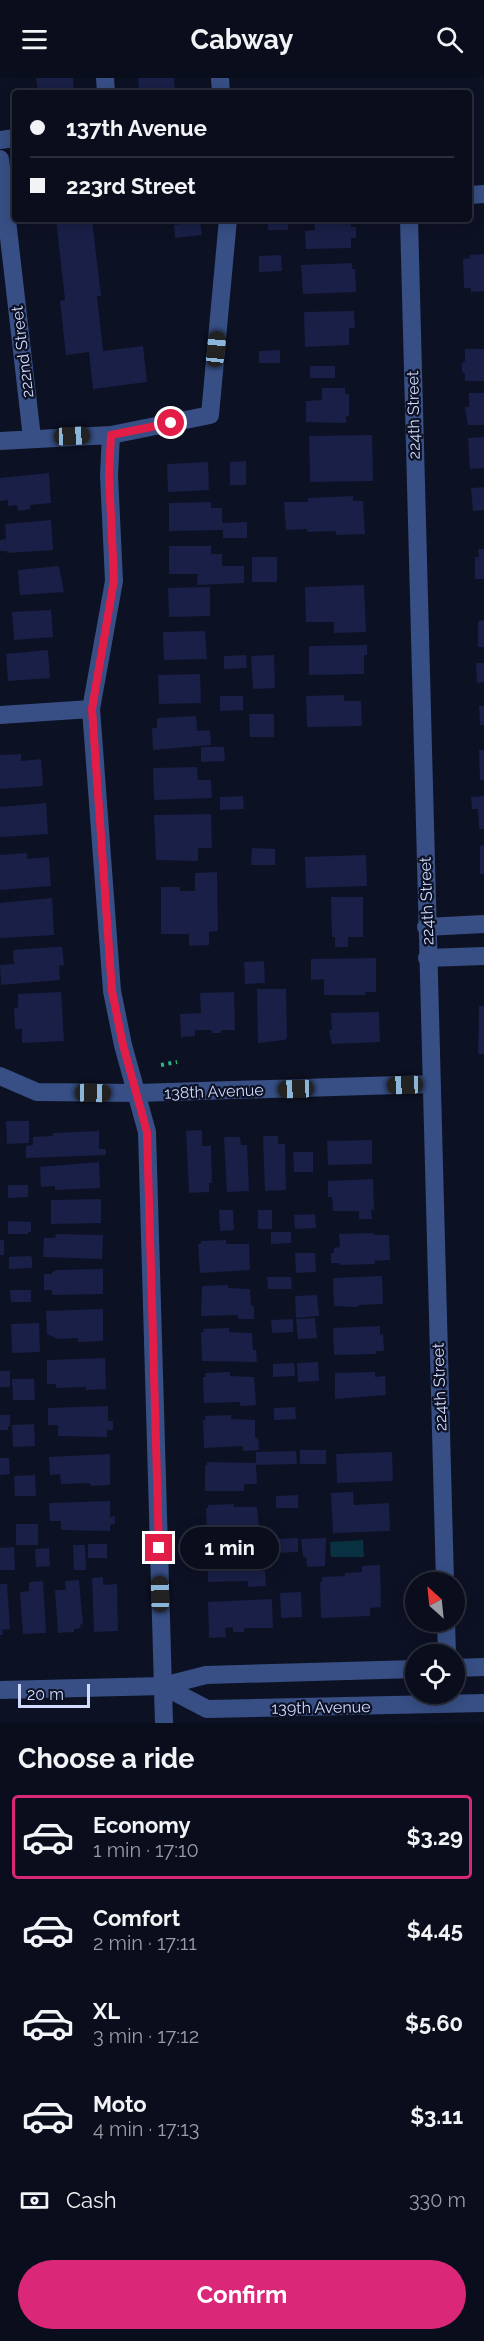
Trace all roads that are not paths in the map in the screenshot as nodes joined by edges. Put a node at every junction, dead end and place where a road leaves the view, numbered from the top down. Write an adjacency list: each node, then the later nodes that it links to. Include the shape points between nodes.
1 (0, 159): 5 (street, 222nd Street)
2 (228, 222): 4 (street, via 210,415)
3 (409, 222): 10 (street, 224th Street)
4 (111, 435): 5 (street); 7 (street, via 114,580)
5 (32, 438): 6 (street)
6 (0, 441)
7 (92, 709): 8 (street); 15 (street, via 112,991)
8 (0, 716)
9 (484, 924): 10 (street)
10 (426, 927): 12 (street, 224th Street)
11 (484, 956): 12 (street)
12 (427, 958): 14 (street, 224th Street)
13 (0, 1076): 15 (street, 138th Avenue, via 37,1092)
14 (431, 1084): 15 (street, 138th Avenue); 16 (street, 224th Street)
15 (137, 1094): 20 (street, via 147,1132)
16 (445, 1572)
17 (484, 1667): 18 (street)
18 (465, 1668)
19 (405, 1669): 20 (street, 139th Avenue, via 206,1675)
20 (163, 1686): 21 (street, 139th Avenue); 23 (street, 139th Avenue, via 207,1709); 24 (street)
21 (0, 1690)
22 (484, 1703): 23 (street, 139th Avenue)
23 (448, 1706)
24 (164, 1723)

